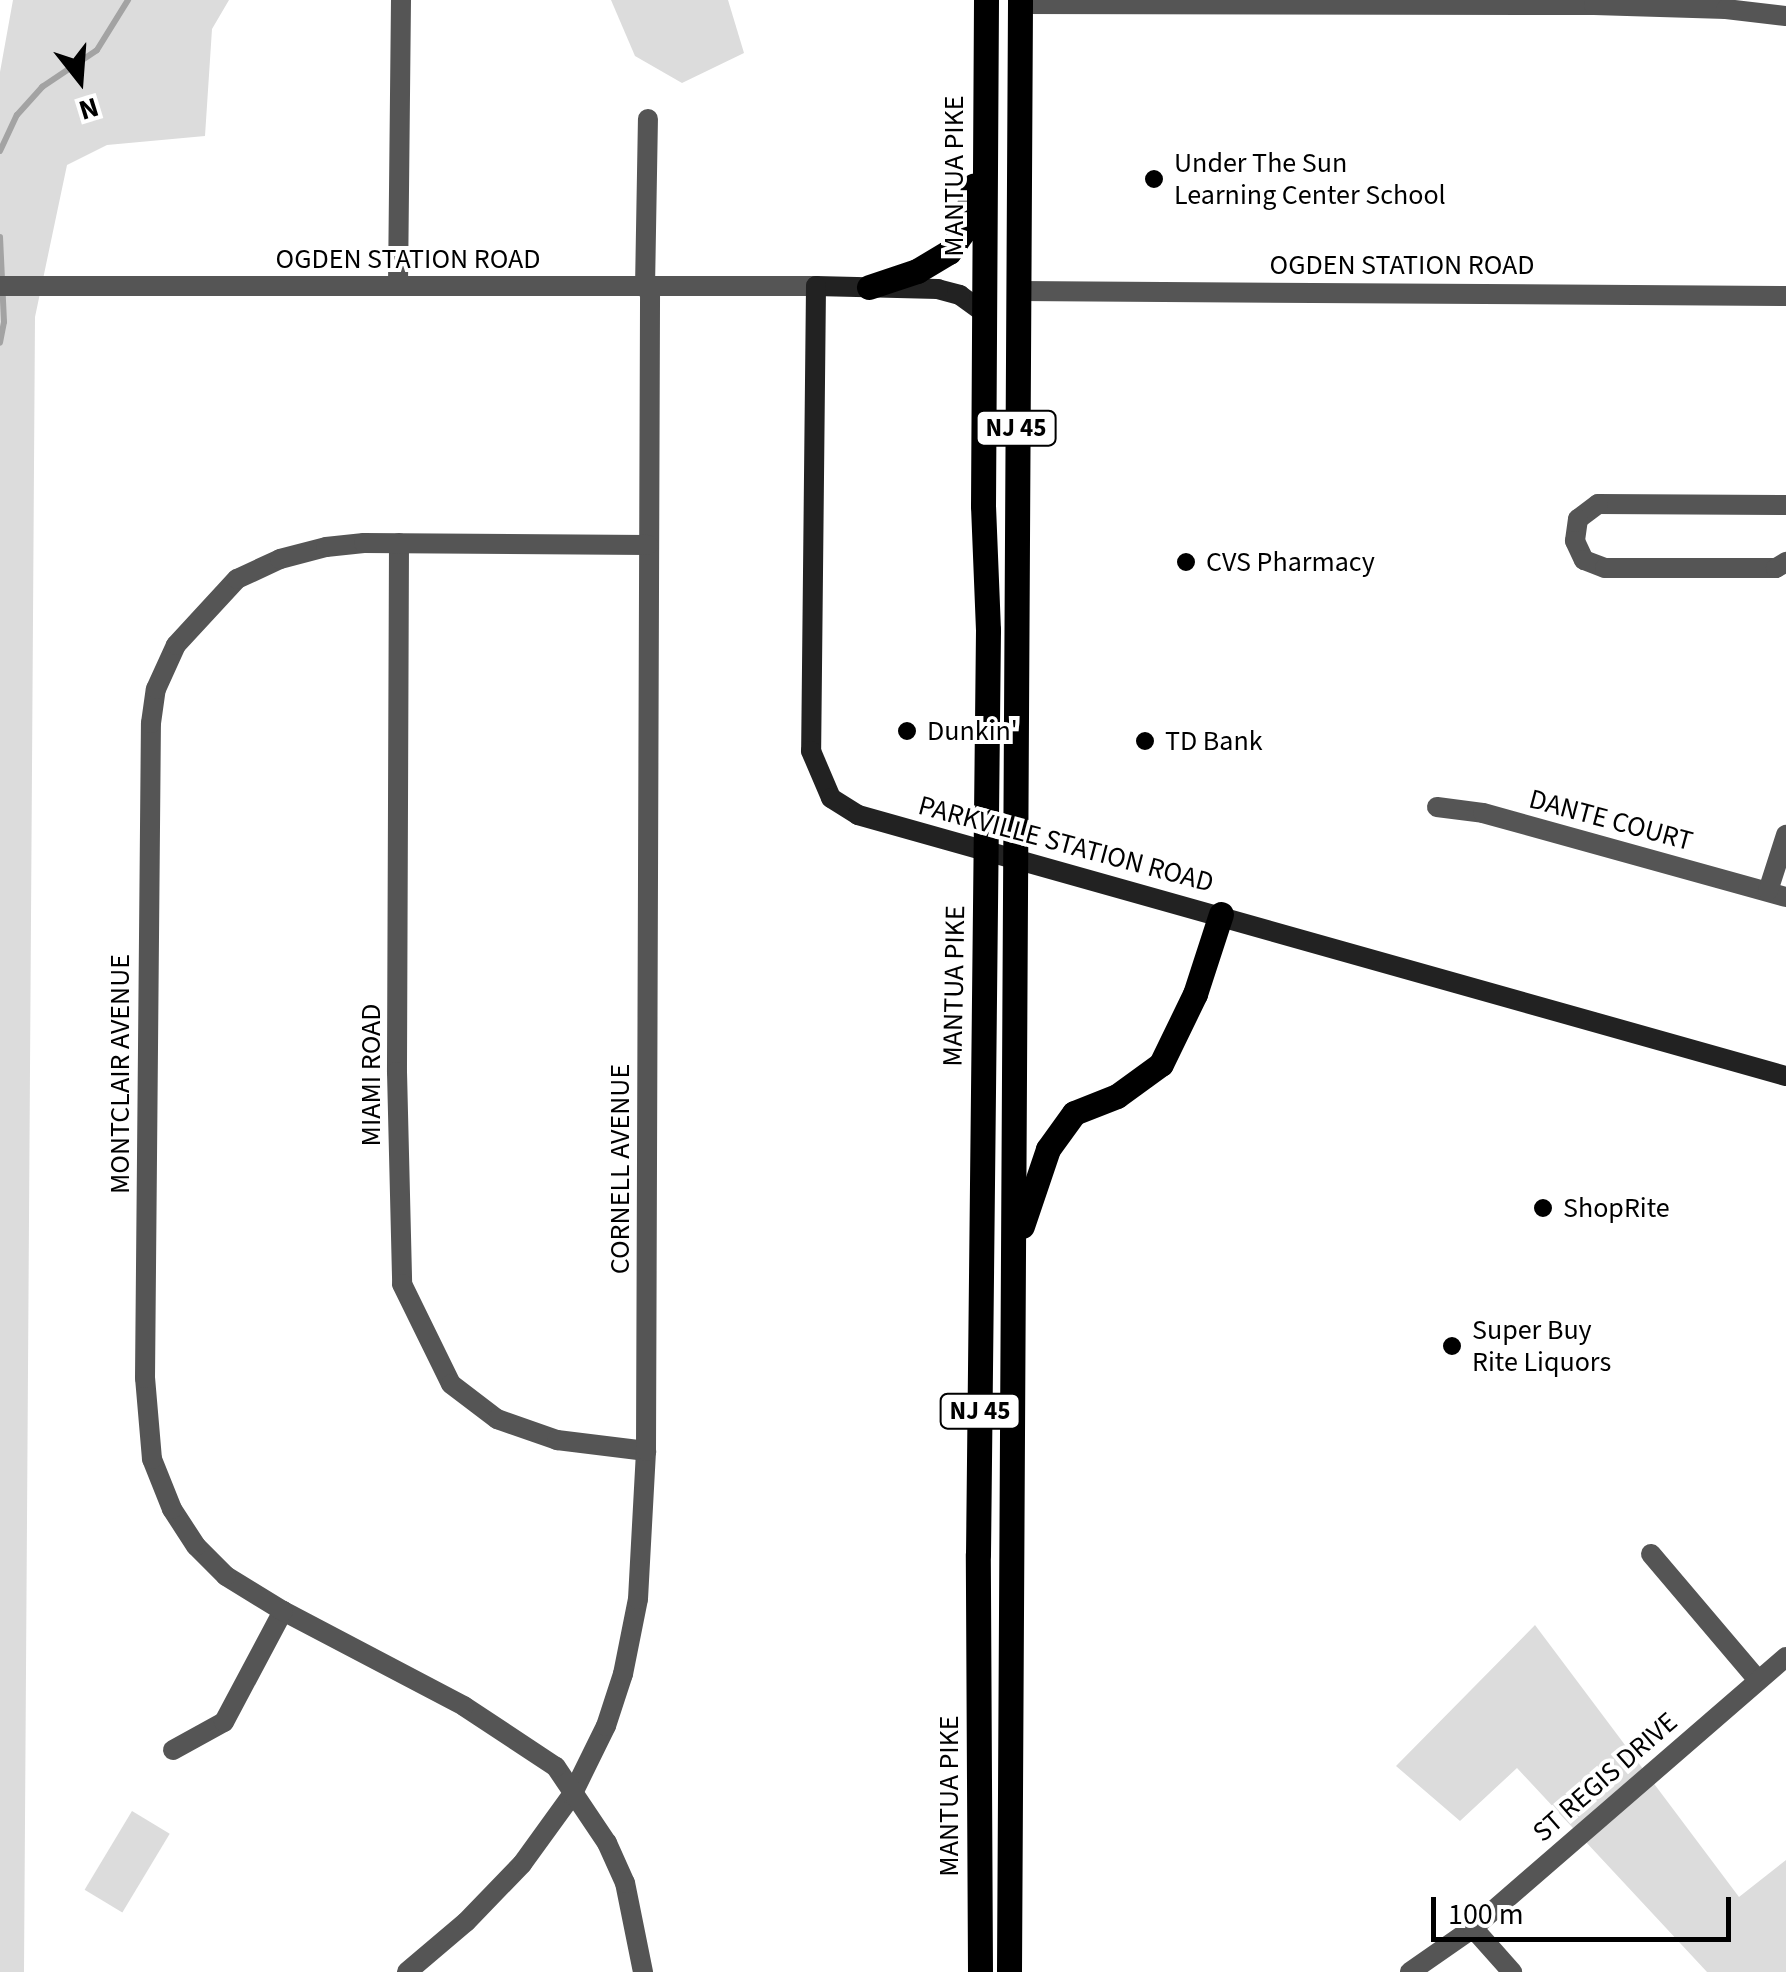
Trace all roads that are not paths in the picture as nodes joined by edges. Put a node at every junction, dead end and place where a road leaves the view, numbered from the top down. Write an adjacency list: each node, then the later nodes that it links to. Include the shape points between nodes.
1 (400, 0): 9 (street)
2 (976, 0): 11 (main road, via 975,177 962,233 937,261)
3 (986, 0): 15 (main road, MANTUA PIKE / NJ 45)
4 (1020, 2): 5 (street); 13 (main road, MANTUA PIKE / NJ 45)
5 (1594, 3): 6 (street)
6 (1786, 16)
7 (648, 119): 12 (street, CORNELL AVENUE)
8 (0, 286): 9 (street, OGDEN STATION ROAD)
9 (398, 286): 12 (street, OGDEN STATION ROAD)
10 (816, 286): 11 (main road); 12 (street, OGDEN STATION ROAD); 22 (main road, PARKVILLE STATION ROAD, via 811,751 819,777 842,808)
11 (869, 287): 15 (main road, via 938,289)
12 (648, 288): 18 (street, CORNELL AVENUE)
13 (1018, 291): 14 (street, OGDEN STATION ROAD); 23 (main road, MANTUA PIKE / NJ 45)
14 (1786, 296)
15 (983, 312): 22 (main road, MANTUA PIKE / NJ 45)
16 (1786, 505): 19 (street, via 1598,504 1578,519 1575,541 1584,560 1604,568 1776,568)
17 (399, 543): 18 (street, MONTCLAIR AVENUE); 28 (street, MIAMI ROAD, via 396,1072 402,1284 451,1384 497,1419 571,1443); 30 (street, MONTCLAIR AVENUE, via 326,547 237,579 176,644 156,688 151,723 146,1426 172,1509 196,1546 226,1576)
18 (648, 545): 28 (street, CORNELL AVENUE)
19 (1786, 562)
20 (1438, 807): 24 (street, DANTE COURT, via 1483,813)
21 (1786, 836): 24 (street, DANTE COURT)
22 (986, 850): 23 (main road, PARKVILLE STATION ROAD); 38 (main road, MANTUA PIKE / NJ 45)
23 (1013, 856): 25 (main road, PARKVILLE STATION ROAD); 27 (main road, MANTUA PIKE / NJ 45)
24 (1777, 894)
25 (1221, 914): 26 (main road, PARKVILLE STATION ROAD); 27 (main road, via 1194,994 1160,1064 1117,1096 1074,1114 1048,1149)
26 (1786, 1076)
27 (1013, 1265): 39 (main road, MANTUA PIKE / NJ 45)
28 (646, 1451): 34 (street, CORNELL AVENUE, via 638,1600 624,1674)
29 (1651, 1554): 32 (street)
30 (283, 1612): 33 (street, via 224,1722); 34 (street, MONTCLAIR AVENUE, via 515,1736 556,1767)
31 (1786, 1657): 32 (street, ST REGIS DRIVE)
32 (1758, 1680): 35 (street, ST REGIS DRIVE)
33 (173, 1750)
34 (572, 1795): 36 (street, CORNELL AVENUE, via 522,1864); 37 (street, MONTCLAIR AVENUE, via 607,1844 624,1883)
35 (1473, 1928): 40 (street, ST REGIS DRIVE); 41 (street)
36 (407, 1972)
37 (643, 1972)
38 (980, 1972)
39 (1009, 1972)
40 (1410, 1972)
41 (1512, 1972)

